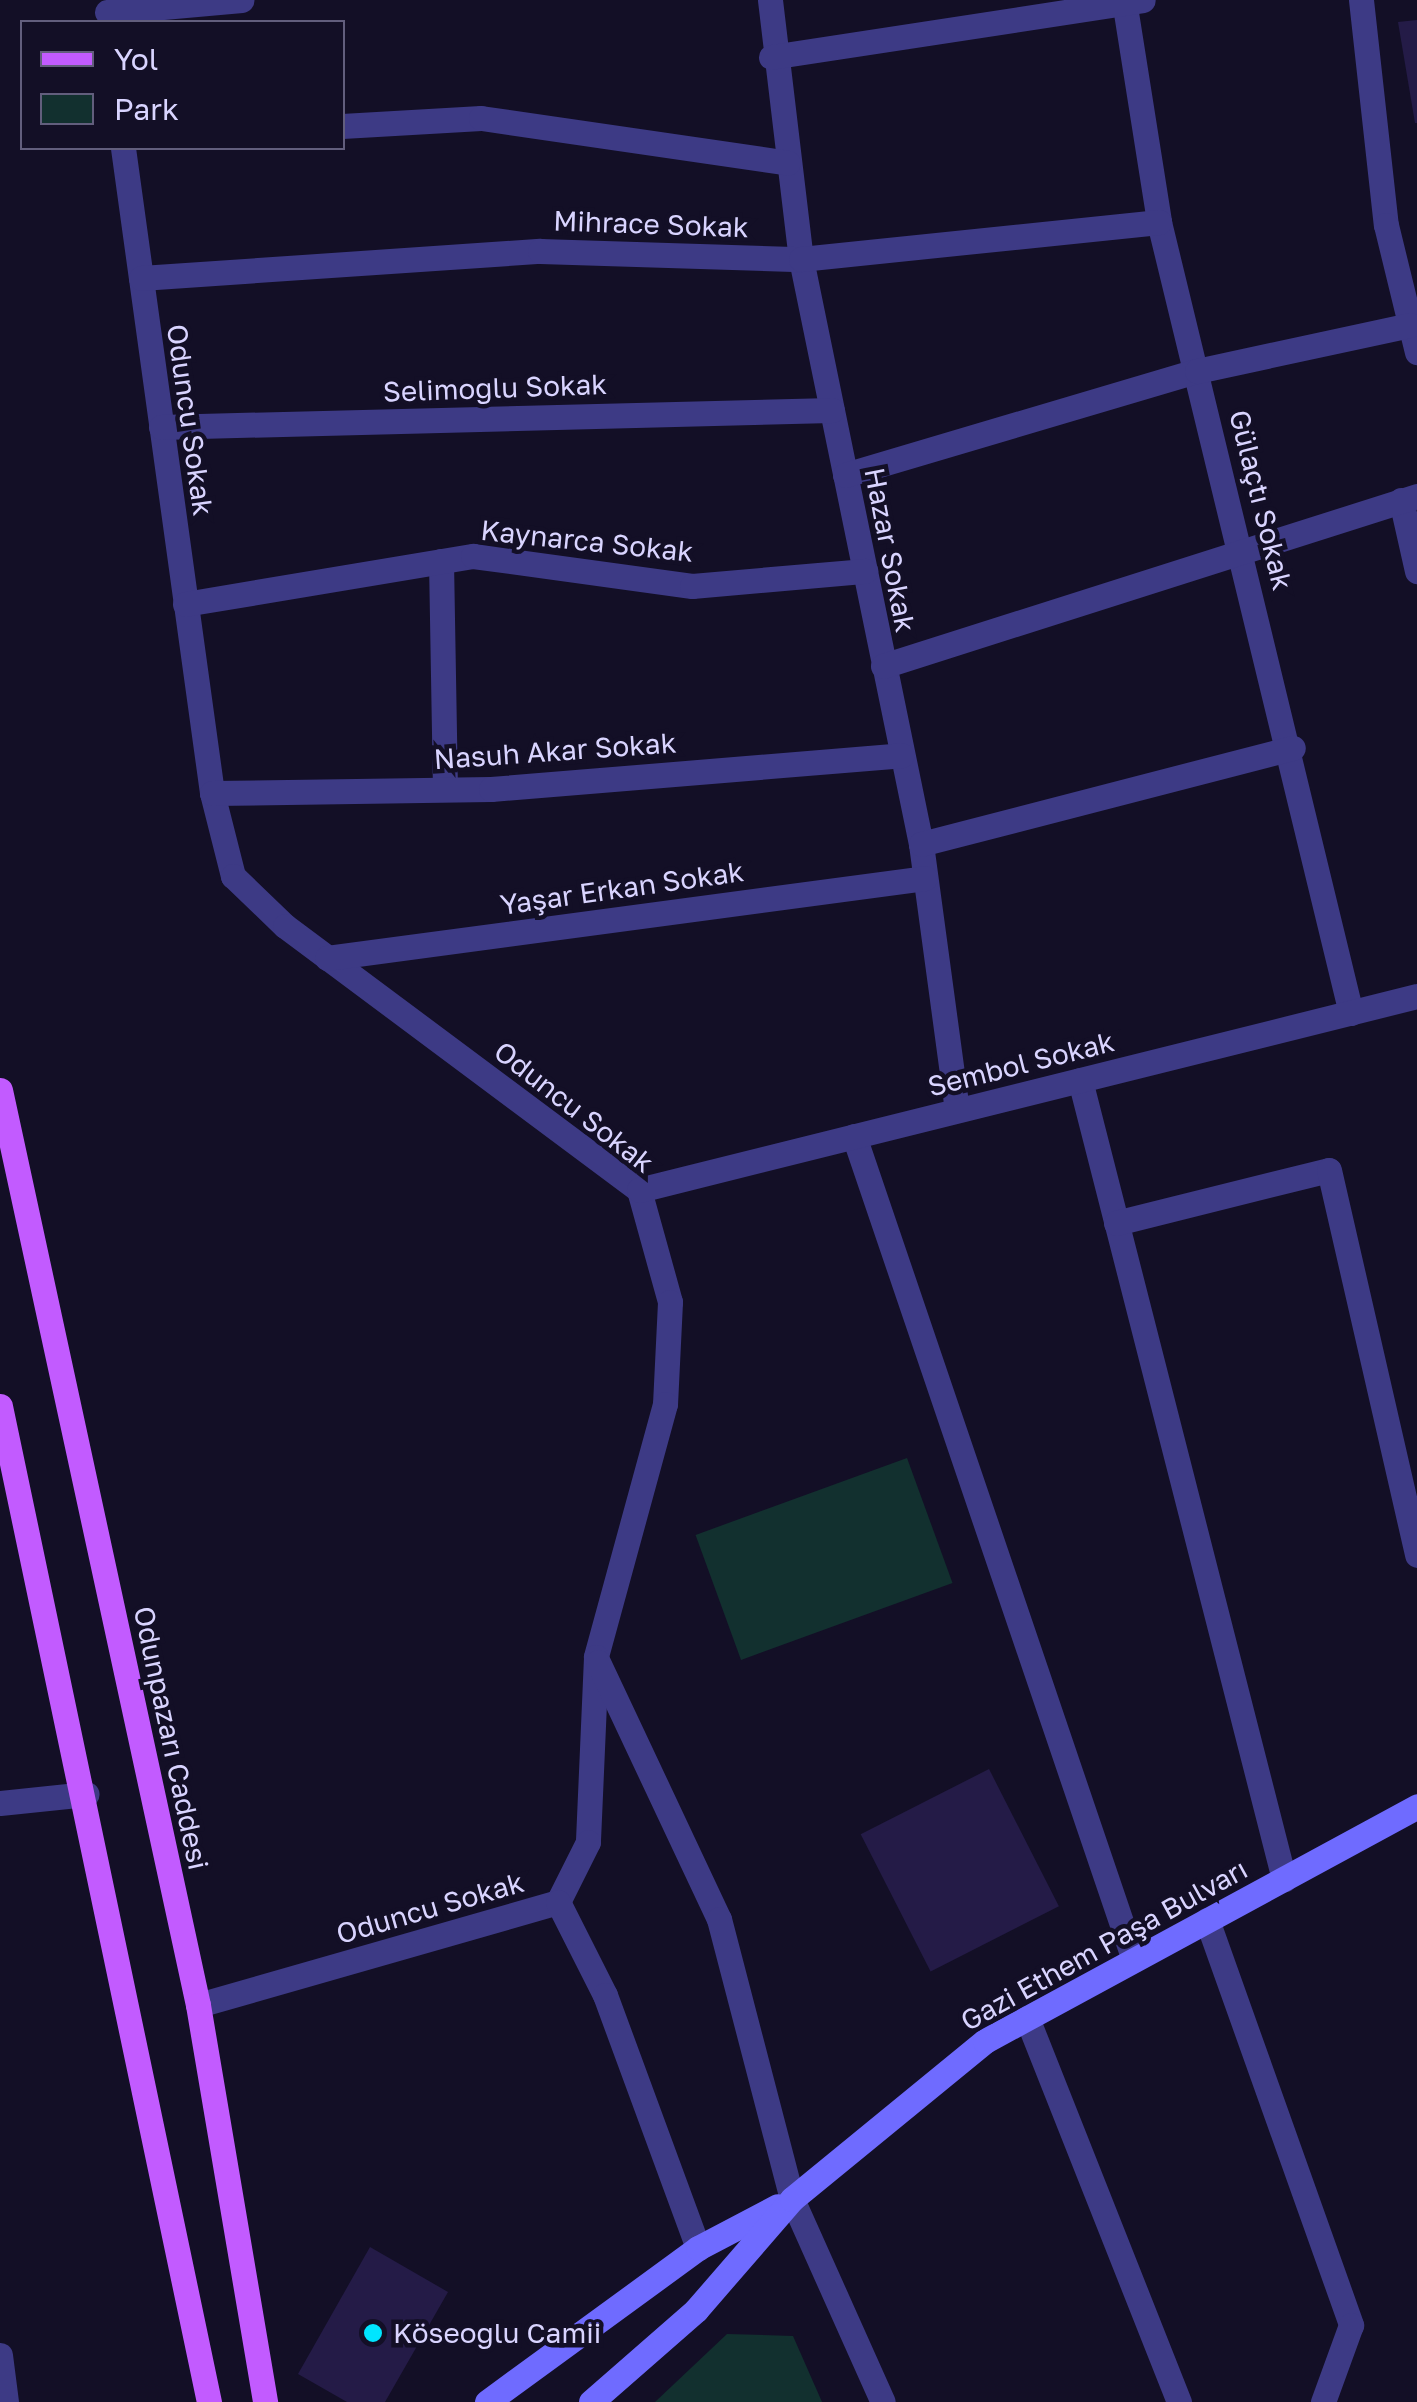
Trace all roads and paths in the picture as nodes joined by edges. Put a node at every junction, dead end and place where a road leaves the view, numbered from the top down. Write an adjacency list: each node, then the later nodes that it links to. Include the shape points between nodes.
1 (241, 0): 5 (street)
2 (770, 0): 6 (street, Hazar Sokak)
3 (1361, 0): 13 (street, via 1386,225)
4 (1130, 1): 6 (street); 10 (street, Gülaçtı Sokak)
5 (107, 12)
6 (772, 58): 9 (street, Hazar Sokak)
7 (345, 126): 9 (street, via 481,118)
8 (123, 150): 12 (street, Oduncu Sokak)
9 (788, 163): 11 (street, Hazar Sokak)
10 (1159, 222): 11 (street, Mihrace Sokak); 15 (street, Gülaçtı Sokak)
11 (801, 258): 12 (street, Mihrace Sokak, via 540,251); 16 (street, Hazar Sokak)
12 (140, 278): 17 (street, Oduncu Sokak)
13 (1410, 325): 14 (street); 15 (street)
14 (1417, 352)
15 (1197, 371): 18 (street); 20 (street, Gülaçtı Sokak)
16 (832, 410): 17 (street, Selimoğlu Sokak); 18 (street, Hazar Sokak)
17 (161, 427): 24 (street, Oduncu Sokak)
18 (845, 475): 22 (street, Hazar Sokak)
19 (1409, 498): 20 (street); 23 (street)
20 (1244, 552): 25 (street); 26 (street, Gülaçtı Sokak)
21 (441, 561): 22 (street, Kaynarca Sokak, via 473,556 692,586); 24 (street, Kaynarca Sokak); 28 (street)
22 (865, 571): 25 (street, Hazar Sokak)
23 (1417, 572)
24 (185, 604): 29 (street, Oduncu Sokak)
25 (883, 666): 27 (street, Hazar Sokak)
26 (1293, 748): 30 (street); 34 (street, Gülaçtı Sokak)
27 (902, 755): 28 (street, Nasuh Akar Sokak); 30 (street, Hazar Sokak)
28 (445, 789): 29 (street, Nasuh Akar Sokak)
29 (212, 792): 32 (street, Oduncu Sokak, via 234,876)
30 (921, 844): 31 (street, Hazar Sokak)
31 (925, 878): 32 (street, Yaşar Erkan Sokak); 37 (street, Hazar Sokak)
32 (327, 958): 39 (street, Oduncu Sokak)
33 (1417, 996): 34 (street, Sembol Sokak)
34 (1351, 1013): 35 (street, Sembol Sokak)
35 (1080, 1080): 37 (street, Sembol Sokak); 40 (street)
36 (0, 1090): 51 (main road, Odunpazarı Caddesi)
37 (957, 1110): 38 (street, Sembol Sokak)
38 (854, 1136): 39 (street, Sembol Sokak); 50 (street)
39 (639, 1190): 43 (street, Oduncu Sokak, via 670,1302 665,1404)
40 (1116, 1222): 42 (street, via 1329,1170); 47 (street)
41 (0, 1406): 44 (main road)
42 (1417, 1555)
43 (596, 1657): 48 (street, Oduncu Sokak, via 588,1842); 53 (street, via 719,1919)
44 (86, 1794): 45 (street); 57 (main road)
45 (0, 1803)
46 (1417, 1806): 47 (main road, Gazi Ethem Paşa Bulvarı)
47 (1284, 1878): 49 (main road, Gazi Ethem Paşa Bulvarı)
48 (558, 1902): 51 (street, Oduncu Sokak); 54 (street, via 605,1995)
49 (1207, 1920): 50 (main road, Gazi Ethem Paşa Bulvarı); 63 (street, via 1352,2325)
50 (1134, 1960): 52 (main road, Gazi Ethem Paşa Bulvarı)
51 (198, 2005): 58 (main road, Odunpazarı Caddesi)
52 (1027, 2018): 53 (main road, Gazi Ethem Paşa Bulvarı, via 986,2041); 62 (street)
53 (792, 2200): 54 (main road, Gazi Ethem Paşa Bulvarı); 60 (main road, Gazi Ethem Paşa Bulvarı, via 696,2310); 61 (street)
54 (698, 2248): 59 (main road, Gazi Ethem Paşa Bulvarı)
55 (0, 2354): 56 (street)
56 (6, 2402)
57 (209, 2402)
58 (265, 2402)
59 (487, 2402)
60 (591, 2402)
61 (883, 2402)
62 (1179, 2402)
63 (1323, 2402)

